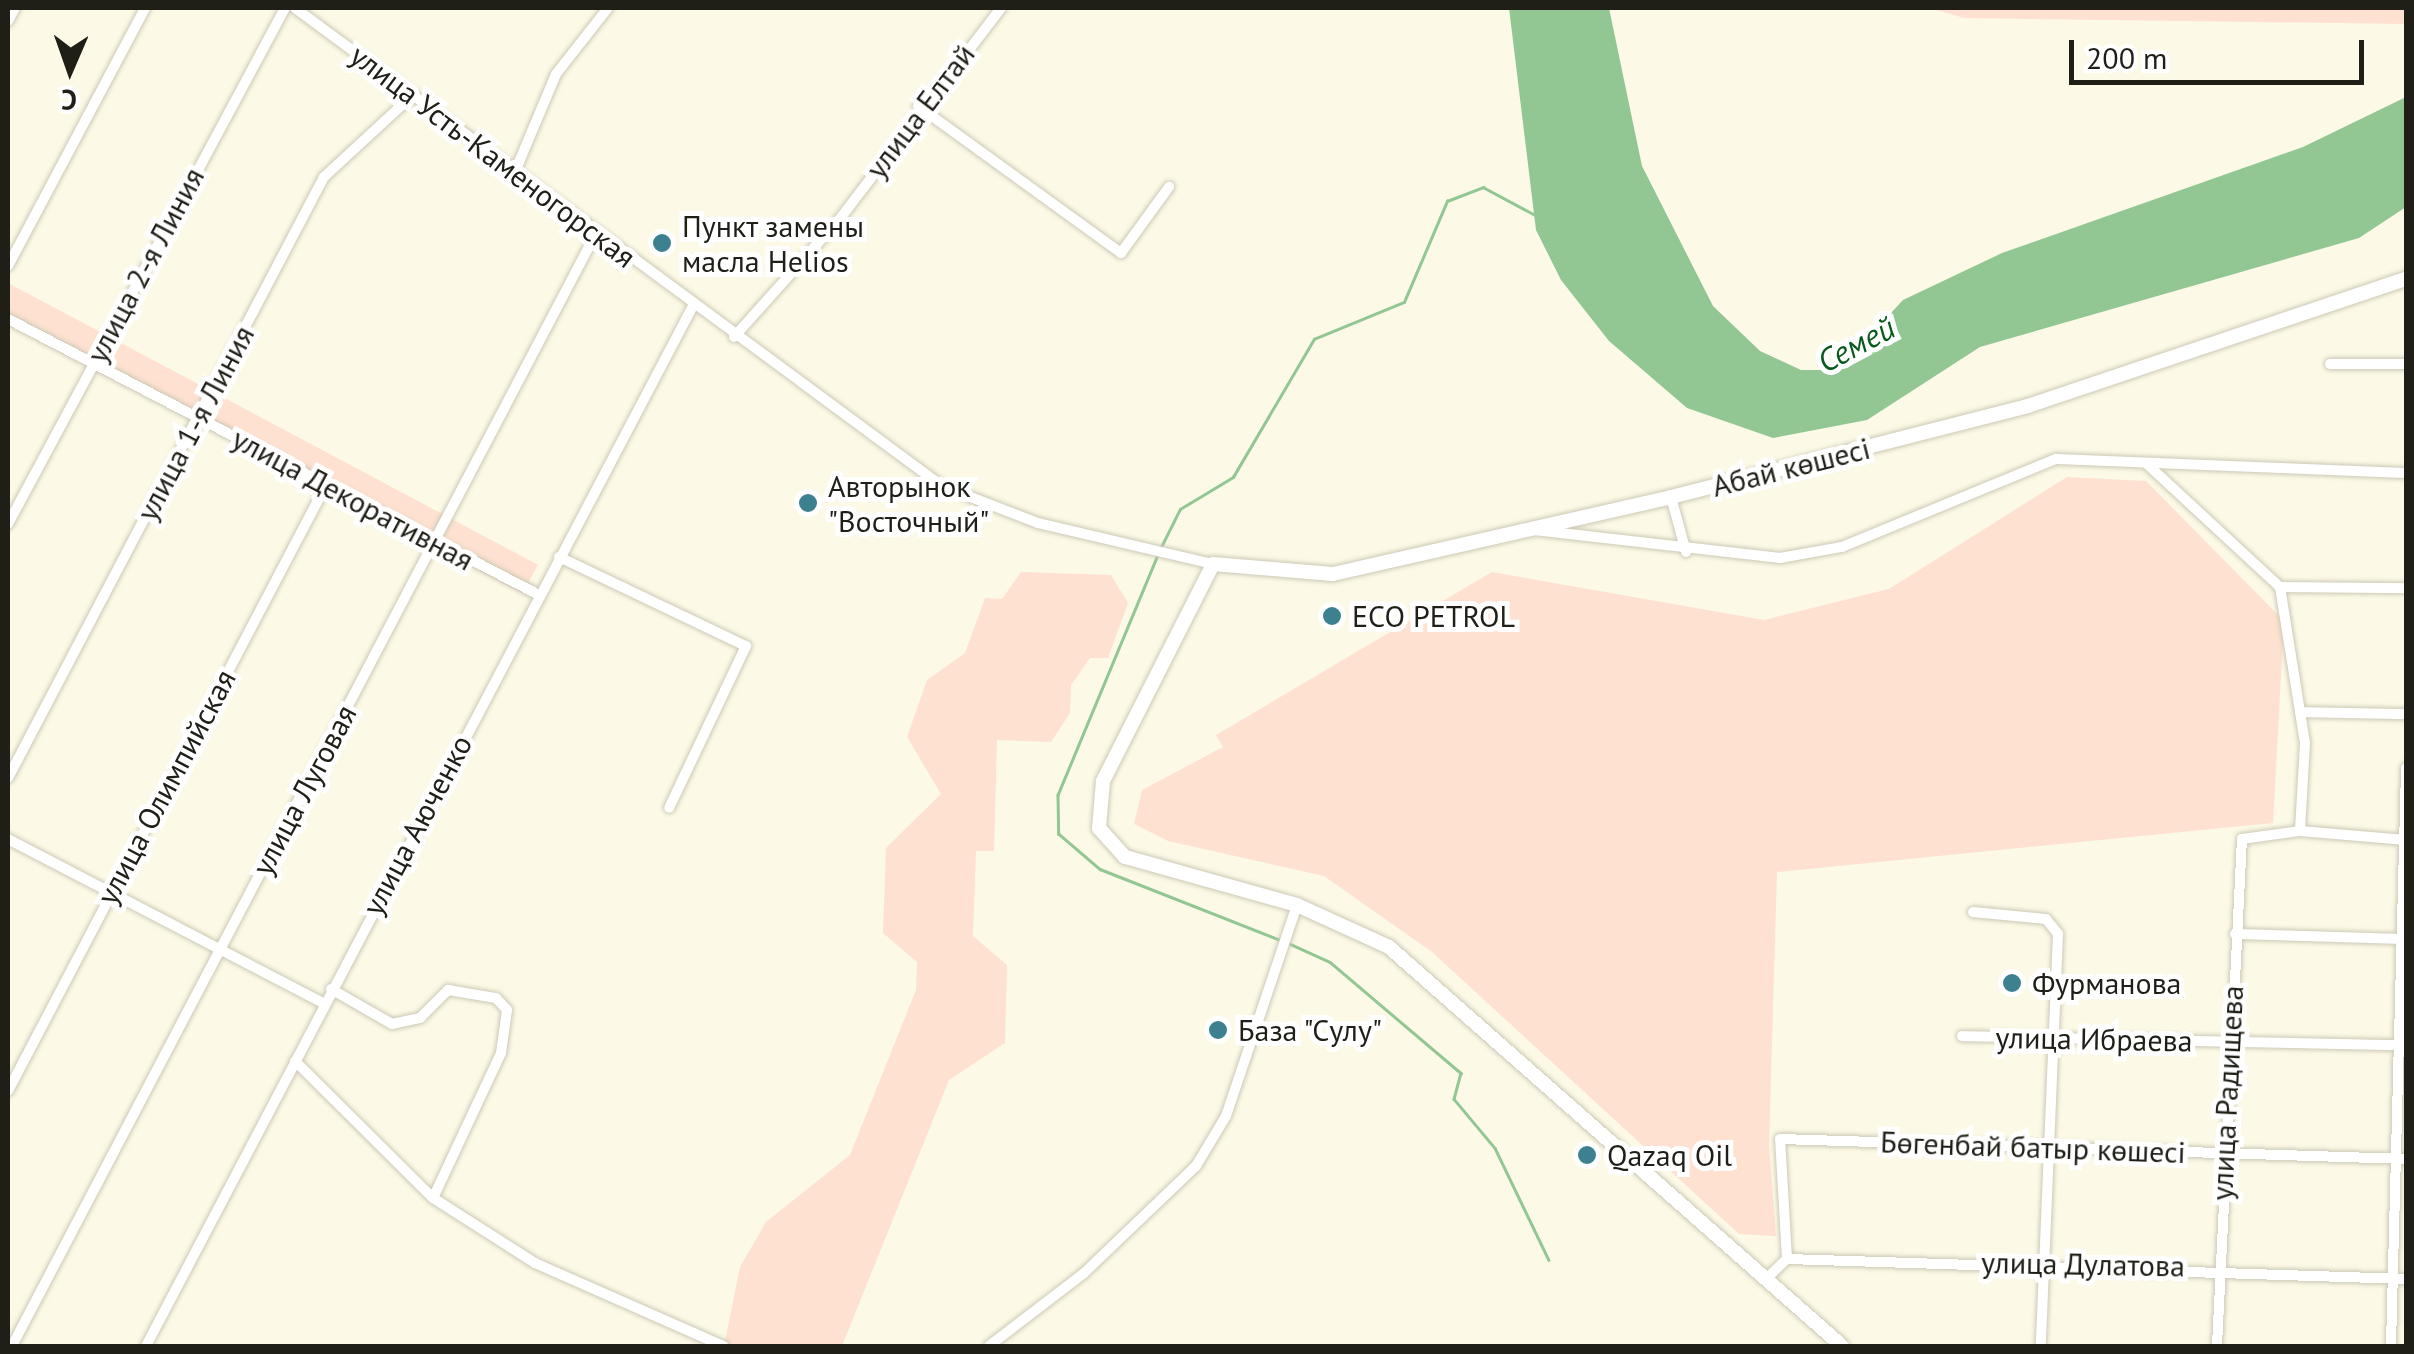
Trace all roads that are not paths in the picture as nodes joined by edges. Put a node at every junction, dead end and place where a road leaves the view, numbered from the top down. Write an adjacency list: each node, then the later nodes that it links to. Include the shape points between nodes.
1 (15, 8): 7 (street)
2 (145, 8): 13 (street)
3 (284, 8): 18 (street, улица 2-я Линия)
4 (294, 8): 8 (street, улица Усть-Каменогорская)
5 (608, 8): 10 (street, via 548,89)
6 (1001, 8): 9 (street, улица Елтай)
7 (8, 21)
8 (414, 94): 10 (street, улица Усть-Каменогорская); 21 (street, улица 1-я Линия, via 324,177)
9 (918, 106): 11 (street, via 1121,253); 17 (street, улица Елтай, via 842,216)
10 (514, 174): 12 (street, улица Усть-Каменогорская)
11 (1169, 187)
12 (596, 234): 15 (street, улица Усть-Каменогорская); 28 (street, улица Луговая)
13 (8, 266)
14 (2406, 279): 25 (main road, Абай көшесі, via 2028,406)
15 (693, 306): 17 (street, улица Усть-Каменогорская); 31 (street, улица Аюченко)
16 (8, 318): 18 (street, улица Декоративная)
17 (734, 337): 29 (street, улица Усть-Каменогорская, via 942,486 1016,516)
18 (92, 363): 21 (street, улица Декоративная); 26 (street, улица 2-я Линия)
19 (2330, 364): 20 (street)
20 (2406, 364)
21 (198, 418): 24 (street, улица Декоративная); 39 (street, улица 1-я Линия)
22 (2147, 464): 23 (street); 30 (street, via 2091,458 2026,466 1842,548 1780,558); 33 (street)
23 (2406, 473)
24 (326, 484): 28 (street, улица Декоративная); 44 (street, улица Олимпийская)
25 (1672, 497): 27 (main road, Абай көшесі); 30 (street)
26 (8, 524)
27 (1530, 530): 30 (street); 32 (main road, Абай көшесі, via 1333,574)
28 (434, 541): 35 (street, улица Декоративная); 49 (street, улица Луговая)
29 (1162, 551): 32 (street, Абай көшесі)
30 (1686, 552)
31 (559, 556): 35 (street, улица Аюченко); 40 (street, via 746,646)
32 (1213, 564): 45 (main road, via 1103,781 1099,828 1125,857)
33 (2280, 588): 34 (street); 36 (street)
34 (2406, 588)
35 (539, 595): 50 (street, улица Аюченко)
36 (2300, 712): 37 (street); 41 (street)
37 (2406, 714)
38 (2406, 768): 43 (street)
39 (8, 778)
40 (669, 808)
41 (2300, 831): 43 (street); 47 (street, улица Радищева, via 2242,839)
42 (8, 838): 44 (street)
43 (2406, 840): 48 (street)
44 (111, 891): 49 (street); 57 (street, улица Олимпийская)
45 (1297, 905): 65 (main road, via 1390,947); 70 (street, via 1226,1116 1196,1166 1084,1274)
46 (1972, 912): 53 (street, via 2046,919 2058,934)
47 (2235, 934): 48 (street); 54 (street, улица Радищева)
48 (2404, 939): 55 (street)
49 (220, 950): 51 (street); 67 (street, улица Луговая)
50 (331, 990): 51 (street, улица Аюченко); 61 (street, via 392,1024 420,1018 448,990 496,998 507,1010 501,1053)
51 (324, 1004): 56 (street, улица Аюченко)
52 (1962, 1036): 53 (street, улица Ибраева)
53 (2056, 1037): 54 (street, улица Ибраева); 58 (street)
54 (2228, 1042): 55 (street, улица Ибраева); 59 (street, улица Радищева)
55 (2403, 1045): 60 (street)
56 (295, 1061): 61 (street); 68 (street, улица Аюченко)
57 (8, 1091)
58 (2050, 1147): 59 (street, Бөгенбай батыр көшесі); 62 (street, Бөгенбай батыр көшесі, via 1780,1139); 63 (street)
59 (2222, 1154): 60 (street, Бөгенбай батыр көшесі); 64 (street, улица Радищева)
60 (2402, 1158): 66 (street)
61 (433, 1198): 69 (street, via 535,1263)
62 (1787, 1259): 63 (street, улица Дулатова); 65 (street)
63 (2045, 1263): 64 (street, улица Дулатова); 72 (street)
64 (2221, 1268): 66 (street, улица Дулатова); 73 (street, улица Радищева)
65 (1767, 1278): 71 (main road)
66 (2400, 1279): 74 (street)
67 (12, 1346)
68 (146, 1346)
69 (723, 1346)
70 (988, 1346)
71 (1842, 1346)
72 (2042, 1346)
73 (2218, 1346)
74 (2391, 1346)

